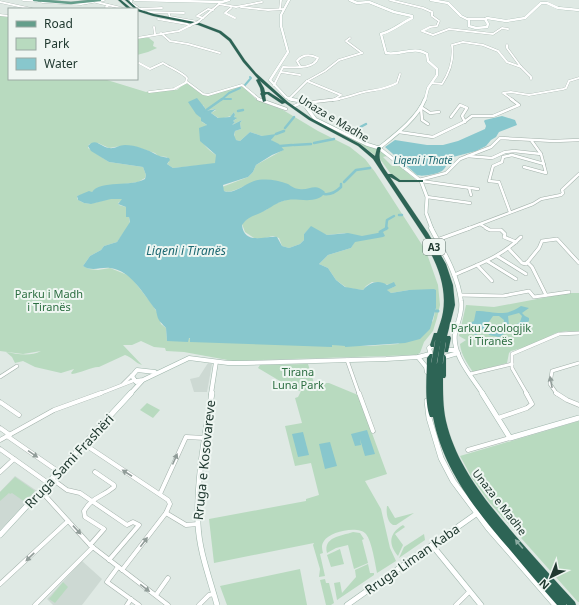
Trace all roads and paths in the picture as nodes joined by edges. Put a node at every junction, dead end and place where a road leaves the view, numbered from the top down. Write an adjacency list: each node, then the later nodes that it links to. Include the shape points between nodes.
1 (23, 0): 2 (street)
2 (26, 0): 20 (street)
3 (34, 0): 15 (main road, via 67,3)
4 (42, 0): 15 (main road, via 71,3)
5 (100, 0): 15 (main road)
6 (104, 0): 15 (street)
7 (123, 0): 27 (highway); 28 (highway, Unaza e Madhe / A3)
8 (135, 0): 16 (street)
9 (229, 0): 18 (street)
10 (281, 0): 31 (street)
11 (289, 0): 32 (street)
12 (350, 0): 67 (street, via 357,3 369,2 412,16 380,36 388,54 415,49 425,52 428,61 438,69)
13 (390, 0): 49 (street, via 432,12 432,16 439,23 438,26 422,31 426,34 449,29 493,34 502,28)
14 (431, 0): 45 (street, via 448,3)
15 (94, 1): 20 (main road); 22 (street)
16 (170, 1): 18 (street)
17 (0, 2): 24 (street)
18 (222, 2): 21 (street)
19 (262, 2): 23 (street)
20 (79, 4)
21 (219, 4): 30 (street); 37 (street)
22 (108, 5): 25 (street, via 106,7); 26 (street)
23 (241, 7): 30 (street); 31 (street)
24 (27, 8)
25 (111, 8)
26 (121, 8)
27 (130, 8)
28 (134, 8)
29 (162, 8): 33 (street)
30 (231, 8): 42 (street, via 225,13)
31 (280, 9): 32 (street)
32 (284, 9): 68 (street, via 281,20 288,51 270,79)
33 (138, 10)
34 (138, 10): 40 (street)
35 (138, 10): 64 (highway, Unaza e Madhe / A3, via 147,15 193,23 218,32)
36 (138, 10): 92 (highway, Unaza e Madhe / A3, via 204,25 224,34 251,70 286,103 310,119 360,145)
37 (213, 10): 41 (street); 41 (street, via 208,9 198,16)
38 (579, 10): 44 (street, via 558,8 547,3 539,4 525,18 508,21)
39 (184, 13): 40 (street)
40 (169, 14): 46 (street, via 170,17)
41 (203, 18): 46 (street)
42 (235, 18)
43 (158, 19): 47 (street)
44 (485, 19): 45 (street); 45 (street, via 488,26 476,28 469,26)
45 (468, 20)
46 (198, 22): 47 (street, bridge)
47 (191, 26): 50 (street, via 181,31)
48 (154, 27): 51 (street)
49 (508, 30)
50 (161, 33): 51 (street); 55 (street, via 170,41)
51 (155, 34): 52 (street)
52 (138, 38)
53 (350, 38): 65 (street, via 345,40 362,54 340,60)
54 (507, 46): 58 (street)
55 (220, 53)
56 (139, 63): 66 (street, via 150,69 163,64 184,74)
57 (300, 66): 57 (street, via 311,66 318,58 312,55 302,56 297,61); 59 (street, via 284,67)
58 (521, 67): 63 (street); 67 (street, via 507,62 502,54 494,50 475,43 463,42 452,45 453,58 443,83)
59 (281, 72): 61 (street); 68 (street)
60 (400, 74): 73 (street, via 397,83 386,88)
61 (300, 75)
62 (579, 78): 82 (street, via 569,81 563,89 529,95 503,92 519,105 493,116 473,116)
63 (532, 79)
64 (258, 80): 70 (highway); 74 (highway, Unaza e Madhe / A3)
65 (308, 81): 71 (street); 73 (street, via 342,95)
66 (186, 82): 69 (street, via 174,89); 72 (street, via 208,95 243,85 255,98)
67 (432, 83): 78 (street)
68 (274, 85): 71 (street)
69 (150, 92)
70 (262, 94): 72 (highway); 74 (highway, via 268,93)
71 (289, 99): 75 (street)
72 (264, 101): 79 (street)
73 (324, 102): 76 (street)
74 (283, 103): 122 (highway, Unaza e Madhe / A3, via 314,124 358,148 370,158 429,246 442,276 444,292)
75 (299, 103): 76 (street); 77 (street)
76 (304, 104): 87 (street, via 311,116 317,120 366,144)
77 (294, 106)
78 (421, 107): 80 (street, via 430,113); 83 (street, via 422,120); 84 (street)
79 (286, 108)
80 (439, 112)
81 (451, 117): 82 (street, via 463,105 467,108 462,116)
82 (465, 122): 84 (street, via 433,137)
83 (428, 124)
84 (399, 132): 87 (street)
85 (531, 140): 86 (street); 89 (street); 91 (street, via 500,138 482,152)
86 (579, 140)
87 (380, 148): 92 (highway, via 377,154); 96 (street)
88 (508, 152): 89 (street); 90 (street); 91 (street, via 492,158)
89 (541, 154): 93 (street)
90 (512, 155): 93 (street); 102 (street, via 503,157 502,162 492,166 489,181 499,182)
91 (467, 156): 96 (street, via 457,161 446,173)
92 (378, 163): 96 (highway, via 396,180); 115 (highway, Unaza e Madhe / A3, via 436,250)
93 (544, 164): 94 (street, via 545,173)
94 (524, 167)
95 (579, 174): 102 (street, via 562,190 563,194 539,200)
96 (420, 181): 97 (street); 100 (street)
97 (468, 188): 98 (street); 99 (street)
98 (478, 189)
99 (471, 195)
100 (427, 197): 101 (street); 105 (street, via 427,217)
101 (470, 203)
102 (510, 212): 103 (street)
103 (480, 224): 105 (street); 106 (street, via 490,230 501,230 505,234 504,237)
104 (521, 237): 106 (street)
105 (437, 240): 113 (street, via 447,255)
106 (516, 242): 107 (street)
107 (509, 249): 108 (street); 110 (street, via 523,264)
108 (497, 256): 109 (street); 114 (street)
109 (487, 261): 112 (street); 116 (street)
110 (528, 262): 111 (street, via 543,241 558,239); 120 (street)
111 (579, 263)
112 (477, 265): 113 (street); 117 (street)
113 (454, 274): 119 (street)
114 (526, 274)
115 (448, 279): 122 (highway, Unaza e Madhe / A3, via 452,305); 123 (highway, via 452,284 455,303)
116 (516, 279)
117 (492, 281)
118 (569, 292): 120 (street)
119 (460, 295): 120 (street, via 503,296 529,291 534,297); 123 (street, via 462,306)
120 (546, 295)
121 (579, 333): 128 (street, via 559,334 513,353)
122 (438, 343): 123 (highway, Unaza e Madhe / A3, bridge); 123 (street); 123 (street, via 429,347)
123 (445, 355): 124 (street); 133 (street); 156 (highway, Unaza e Madhe / A3, via 441,416); 156 (highway, via 430,358 430,402 446,454 453,470)
124 (418, 357): 125 (street); 163 (street, via 427,368 428,413 441,458 453,481)
125 (347, 360): 126 (street, via 239,364); 144 (street)
126 (216, 362): 131 (street, via 189,358); 146 (street, Rruga e Kosovareve)
127 (579, 363): 139 (street, one-way to 127, via 559,396 551,385 550,378 552,371)
128 (512, 364): 133 (street); 141 (street, via 519,383 532,404)
129 (17, 366): 134 (street)
130 (145, 371): 131 (street); 132 (street, via 137,370); 135 (street)
131 (157, 372): 135 (street)
132 (132, 374): 136 (street); 137 (street)
133 (470, 374): 141 (street)
134 (0, 377)
135 (144, 379): 136 (street)
136 (136, 382): 137 (street); 149 (street, Rruga Sami Frashëri)
137 (122, 385): 145 (street, via 54,410)
138 (0, 402): 140 (street)
139 (579, 405)
140 (19, 415)
141 (498, 418): 147 (street)
142 (579, 418): 147 (street)
143 (0, 428): 145 (street)
144 (373, 432)
145 (8, 436): 148 (street); 154 (street, one-way to 154)
146 (205, 438): 160 (street, one-way to 146, via 186,437); 165 (street, Rruga e Kosovareve)
147 (510, 438): 151 (street)
148 (0, 440)
149 (84, 444): 154 (street, Rruga Sami Frashëri); 160 (street, one-way to 149)
150 (0, 449): 152 (street)
151 (468, 450)
152 (14, 459): 153 (street); 158 (street)
153 (0, 472)
154 (59, 472): 157 (street, Rruga Sami Frashëri)
155 (95, 472): 161 (street, via 114,487 106,494)
156 (460, 473): 187 (highway, Unaza e Madhe / A3, via 479,508); 188 (highway, Unaza e Madhe / A3, one-way to 156)
157 (52, 479): 158 (street, Rruga Sami Frashëri); 161 (street, via 67,490 80,493)
158 (48, 483): 159 (street, Rruga Sami Frashëri)
159 (41, 491): 164 (street); 166 (street, Rruga Sami Frashëri)
160 (160, 494): 162 (street, via 170,504)
161 (90, 501): 168 (street, via 84,511 85,517 104,529); 169 (street, via 127,525 133,522 139,525)
162 (166, 513): 165 (street, via 186,525); 170 (street, one-way to 162)
163 (476, 514): 167 (street, Rruga Liman Kaba); 186 (street)
164 (68, 521): 168 (street, one-way to 168); 172 (street, one-way to 172)
165 (198, 524): 174 (street, Rruga e Kosovareve)
166 (0, 535)
167 (432, 545): 173 (street); 183 (street, Rruga Liman Kaba)
168 (92, 546): 169 (street); 177 (street)
169 (109, 560): 170 (street)
170 (120, 569): 175 (street, one-way to 175); 176 (street, via 107,582)
171 (168, 578): 175 (street)
172 (0, 584)
173 (469, 592): 184 (street); 185 (street)
174 (214, 594): 181 (street, via 209,595); 182 (street, Rruga e Kosovareve)
175 (156, 595): 180 (street)
176 (131, 599): 178 (street); 179 (street)
177 (35, 605)
178 (127, 605)
179 (139, 605)
180 (168, 605)
181 (200, 605)
182 (217, 605)
183 (347, 605)
184 (456, 605)
185 (480, 605)
186 (554, 605)
187 (562, 605)
188 (572, 605)

